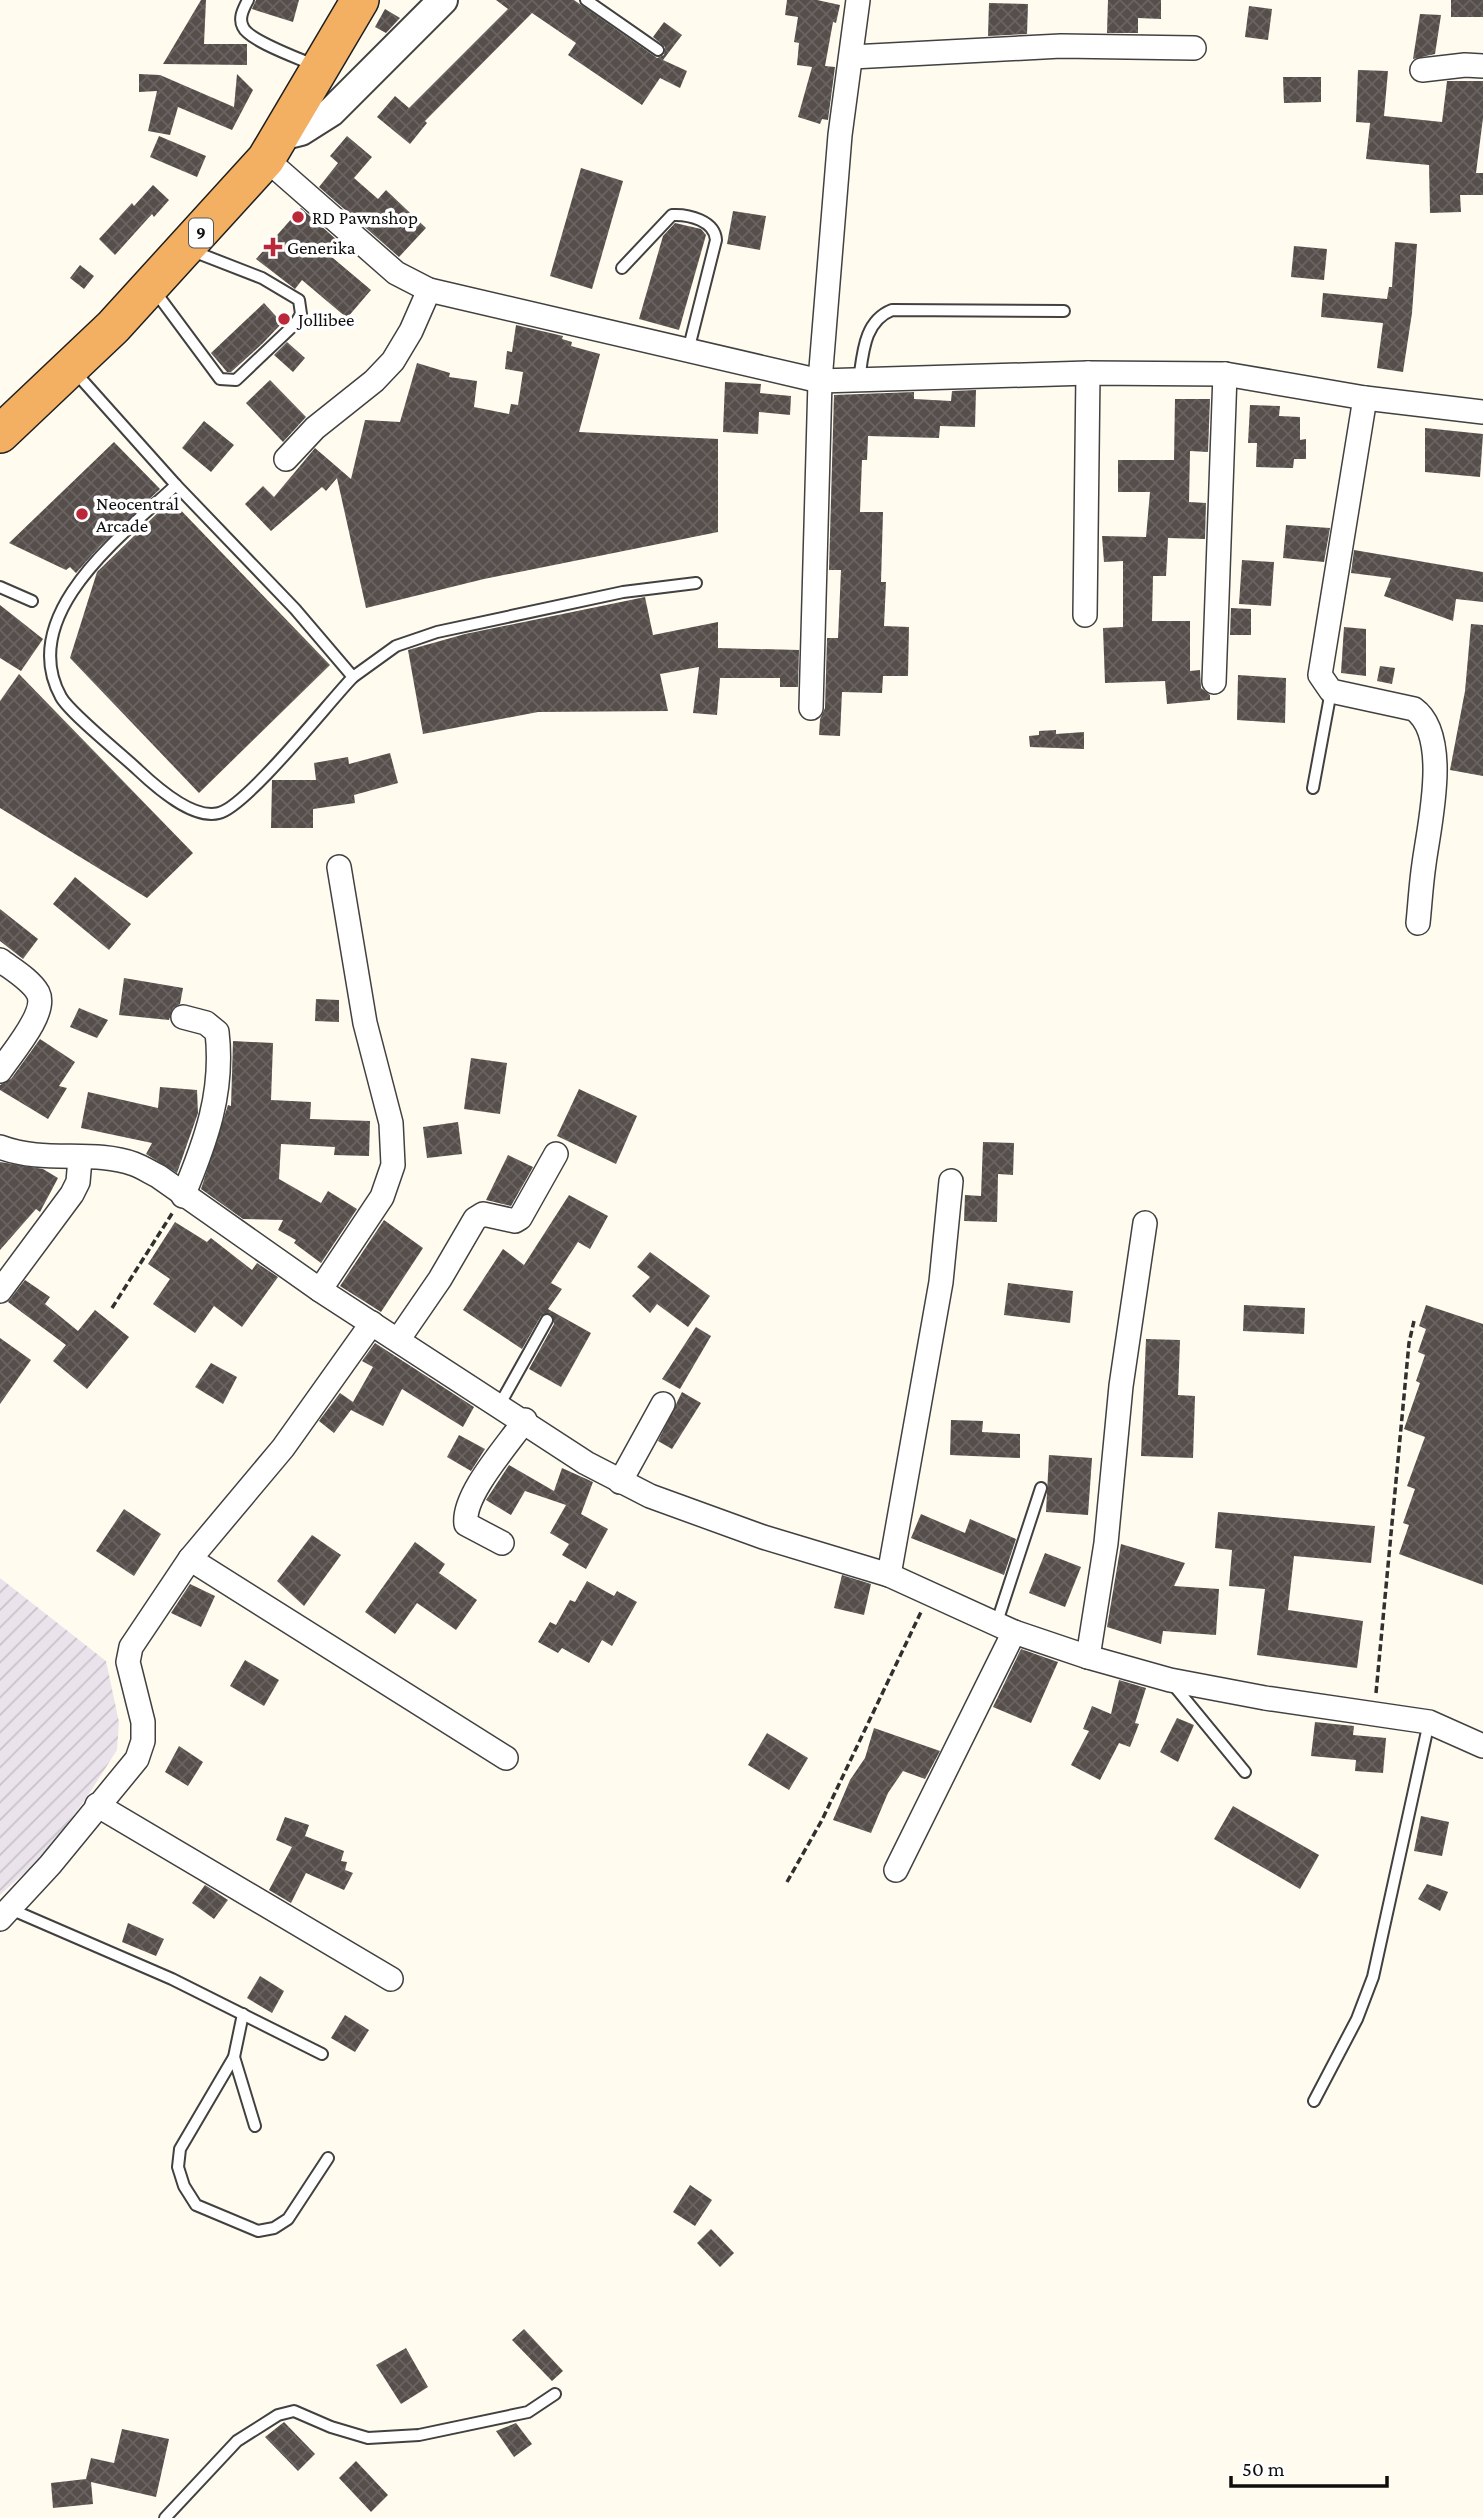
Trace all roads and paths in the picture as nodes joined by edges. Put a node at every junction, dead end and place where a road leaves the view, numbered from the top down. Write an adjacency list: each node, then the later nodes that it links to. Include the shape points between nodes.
1 (248, 0): 10 (lane, via 241,16 251,36)
2 (360, 0): 10 (highway, 9)
3 (443, 0): 12 (street, via 331,112)
4 (586, 0): 7 (lane)
5 (858, 0): 8 (street)
6 (1194, 48): 8 (street, via 1061,46)
7 (658, 50)
8 (852, 57): 23 (street, via 840,135)
9 (1483, 66): 11 (street)
10 (321, 68): 12 (highway, 9)
11 (1422, 70)
12 (273, 148): 13 (highway, 9); 16 (street, via 396,273)
13 (187, 248): 15 (highway, 9); 15 (lane, via 262,278 299,300 301,314 295,324 236,380 227,382 220,379)
14 (622, 268): 18 (lane, via 672,215 710,224 716,230)
15 (152, 287): 19 (highway, 9)
16 (429, 290): 18 (street); 27 (street, via 393,361)
17 (1064, 311): 22 (lane, via 892,310 879,315 870,326)
18 (688, 351): 23 (street)
19 (71, 368): 26 (highway, 9); 28 (lane)
20 (1088, 373): 21 (street); 22 (street); 32 (street)
21 (1225, 374): 24 (street); 34 (street)
22 (859, 380): 23 (street)
23 (820, 381): 36 (street)
24 (1365, 398): 25 (street); 35 (street, via 1320,661 1320,675)
25 (1483, 412)
26 (0, 433)
27 (286, 459)
28 (176, 485): 33 (lane); 33 (lane, via 92,562 78,582 54,629 50,660 62,698 160,792 204,815 232,806)
29 (696, 583): 33 (lane, via 623,592 437,632 396,646)
30 (0, 587): 31 (lane)
31 (32, 601)
32 (1085, 615)
33 (353, 677)
34 (1214, 682)
35 (1331, 691): 37 (lane); 39 (street, via 1414,709 1427,725 1436,785)
36 (811, 708)
37 (1313, 788)
38 (340, 867): 49 (street, via 365,1023 391,1123 393,1165 382,1197)
39 (1418, 923)
40 (0, 960): 42 (street, via 31,985 41,1005)
41 (183, 1017): 47 (street, via 206,1023 217,1032 220,1072 207,1139)
42 (0, 1071)
43 (0, 1147): 45 (street, via 49,1158)
44 (556, 1154): 55 (street, via 520,1218 515,1221 483,1214 475,1219)
45 (80, 1159): 47 (street, via 134,1164); 50 (street, via 72,1194)
46 (951, 1181): 63 (street, via 941,1282)
47 (183, 1196): 49 (street); 51 (path)
48 (1145, 1223): 66 (street)
49 (320, 1290): 54 (street)
50 (0, 1291)
51 (112, 1308)
52 (547, 1320): 56 (lane)
53 (1414, 1321): 68 (path)
54 (372, 1323): 55 (street); 62 (street, via 283,1448)
55 (398, 1340): 56 (street)
56 (500, 1404): 58 (street)
57 (663, 1404): 59 (street)
58 (525, 1420): 59 (street); 61 (street, via 477,1489 465,1515 466,1524)
59 (620, 1482): 63 (street, via 763,1537)
60 (1041, 1488): 65 (lane)
61 (502, 1543)
62 (190, 1559): 71 (street); 73 (street, via 131,1647 128,1662 141,1704 144,1741 137,1759)
63 (889, 1575): 64 (street)
64 (929, 1594): 65 (street); 75 (path, via 892,1678)
65 (1005, 1628): 66 (street); 74 (street)
66 (1088, 1657): 67 (street)
67 (1170, 1680): 68 (street, via 1317,1707); 72 (lane)
68 (1372, 1712): 69 (street)
69 (1429, 1722): 70 (street); 81 (lane, via 1373,1977 1357,2019)
70 (1483, 1746)
71 (506, 1758)
72 (1245, 1772)
73 (97, 1805): 76 (street); 77 (street)
74 (896, 1870)
75 (787, 1882)
76 (4, 1914): 78 (lane, via 172,1979)
77 (391, 1979)
78 (243, 2014): 79 (lane); 80 (lane)
79 (322, 2054)
80 (234, 2057): 82 (lane); 83 (lane, via 180,2149 178,2167 196,2205 258,2231 274,2228 288,2219)
81 (1314, 2101)
82 (255, 2126)
83 (328, 2158)
84 (555, 2393): 85 (lane, via 528,2412 419,2435 368,2438 294,2412 278,2415 237,2441)
85 (165, 2518)

